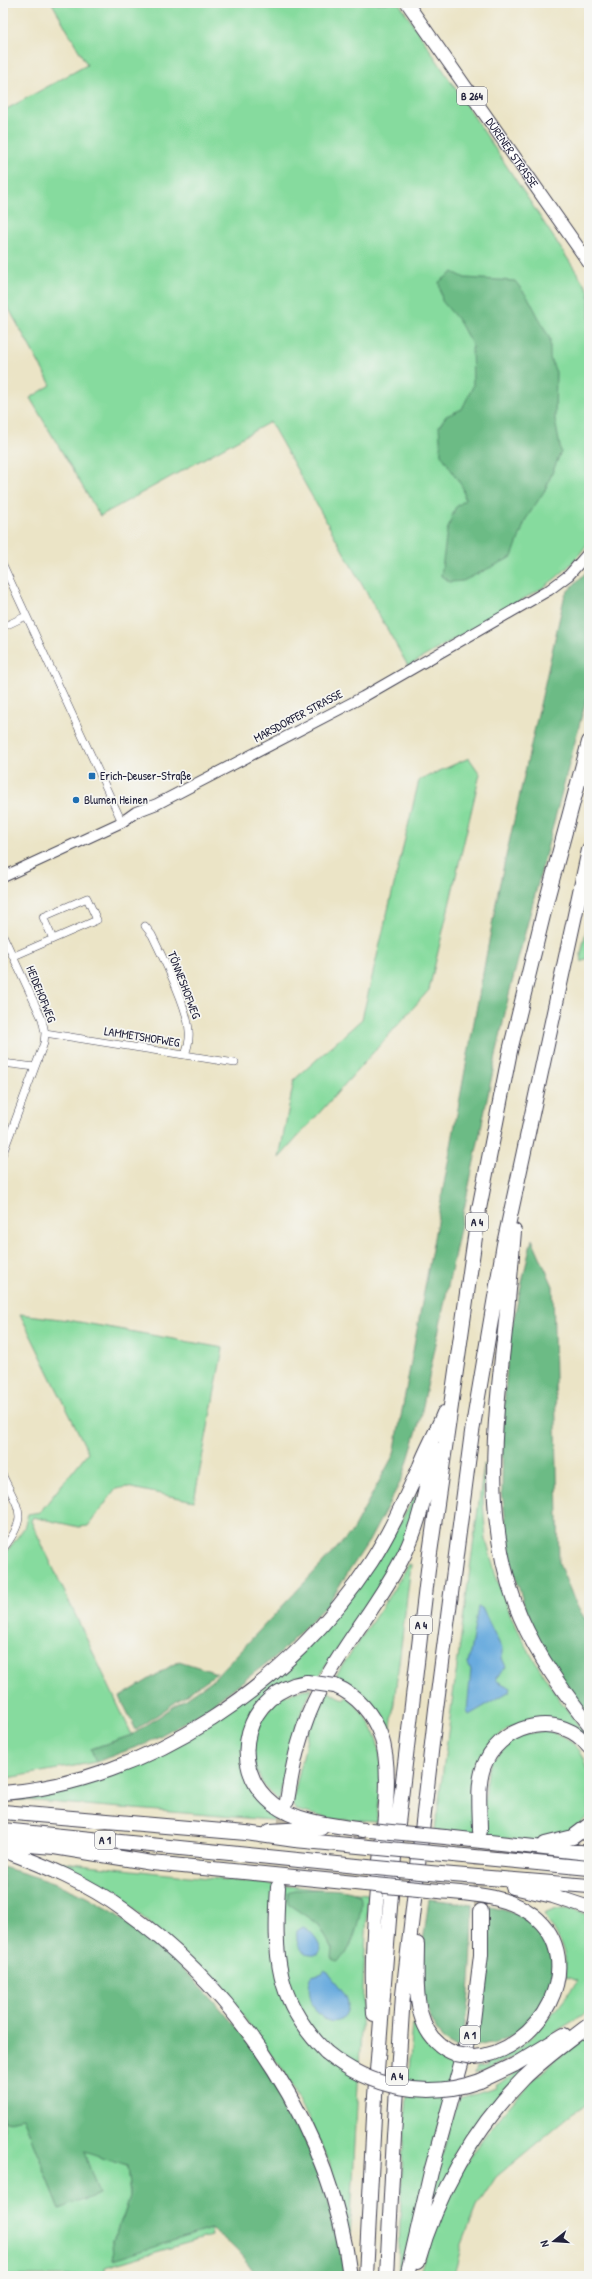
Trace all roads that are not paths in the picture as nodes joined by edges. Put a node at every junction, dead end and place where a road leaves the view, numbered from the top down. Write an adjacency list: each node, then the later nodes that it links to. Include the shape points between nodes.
1 (407, 3): 2 (main road, DÜRENER STRASSE / B 264)
2 (589, 263)
3 (589, 552): 8 (street, MARSDORFER STRASSE, via 569,575 549,590 363,697 157,804 136,812)
4 (3, 566): 5 (street)
5 (26, 616): 6 (street); 8 (street)
6 (3, 628)
7 (589, 742): 22 (highway, A 4, via 509,1058 479,1209)
8 (122, 822): 10 (street, MARSDORFER STRASSE)
9 (589, 850): 21 (highway, A 4)
10 (3, 877)
11 (145, 926): 16 (street, TÖNNESHOFWEG, via 159,949 185,1013 189,1030)
12 (3, 934): 14 (street, HEIDEHOFWEG)
13 (53, 939): 13 (street, via 43,917 87,898 97,920); 14 (street)
14 (14, 956): 15 (street, HEIDEHOFWEG, via 42,1019)
15 (45, 1033): 16 (street, LAMMETSHOFWEG); 19 (street, HEIDEHOFWEG)
16 (186, 1055): 18 (street, LAMMETSHOFWEG)
17 (3, 1063): 19 (street)
18 (235, 1063)
19 (35, 1067): 20 (street, HEIDEHOFWEG)
20 (3, 1153)
21 (519, 1176): 26 (highway, via 495,1439 494,1483 497,1525 507,1577 523,1621 550,1671); 42 (highway, A 4, via 504,1244 472,1432)
22 (452, 1394): 23 (highway); 49 (highway, A 4, via 415,1666 394,1857)
23 (436, 1434): 28 (highway, via 397,1517 370,1563 305,1642 250,1691 196,1730 124,1765 54,1785); 29 (highway, via 422,1507 412,1538 388,1582 319,1691 297,1748)
24 (3, 1476): 25 (street, via 19,1509 20,1518 16,1531)
25 (3, 1549)
26 (589, 1724)
27 (589, 1747): 34 (highway, via 569,1731 550,1725 527,1726 506,1737 494,1748 483,1768)
28 (3, 1792)
29 (287, 1801)
30 (3, 1812): 35 (highway, A 1)
31 (589, 1825): 37 (highway, via 573,1837)
32 (3, 1830): 41 (highway, A 1, bridge)
33 (367, 1830): 35 (highway, via 312,1828); 37 (highway, bridge); 49 (highway, bridge, via 309,1820 283,1811 263,1794 251,1772 247,1757 247,1740 251,1724 259,1709 271,1697 284,1689 307,1682 335,1686 358,1699 372,1718 381,1737 386,1760 384,1809 372,1946)
34 (480, 1831)
35 (246, 1833): 40 (highway, A 1, bridge)
36 (3, 1843): 42 (highway, bridge, via 54,1847 160,1864 365,1884 439,1891 490,1897 522,1908 544,1924 552,1936 560,1955 561,1975 552,2005 542,2018 506,2048 492,2054 473,2057 456,2054 434,2038 425,2025 417,1995)
37 (532, 1846): 39 (highway)
38 (3, 1850): 50 (highway, via 58,1871 124,1909 168,1945 219,1996 257,2045 290,2098 312,2142 339,2220)
39 (589, 1853)
40 (588, 1868)
41 (462, 1876): 43 (highway, A 1); 45 (highway, via 542,1892)
42 (416, 1886): 52 (highway, A 4, via 400,2038)
43 (589, 1886)
44 (278, 1887): 47 (highway, bridge, via 276,1943 283,1984 299,2019 326,2052 361,2075 397,2087 443,2090 480,2081 514,2065)
45 (589, 1908)
46 (481, 1911): 53 (highway, A 1, via 481,1955 473,2021 431,2172)
47 (589, 2020)
48 (589, 2025): 54 (highway, via 523,2080 478,2134 440,2199)
49 (377, 2070): 51 (highway, A 4)
50 (350, 2276)
51 (366, 2276)
52 (387, 2276)
53 (407, 2276)
54 (414, 2276)

